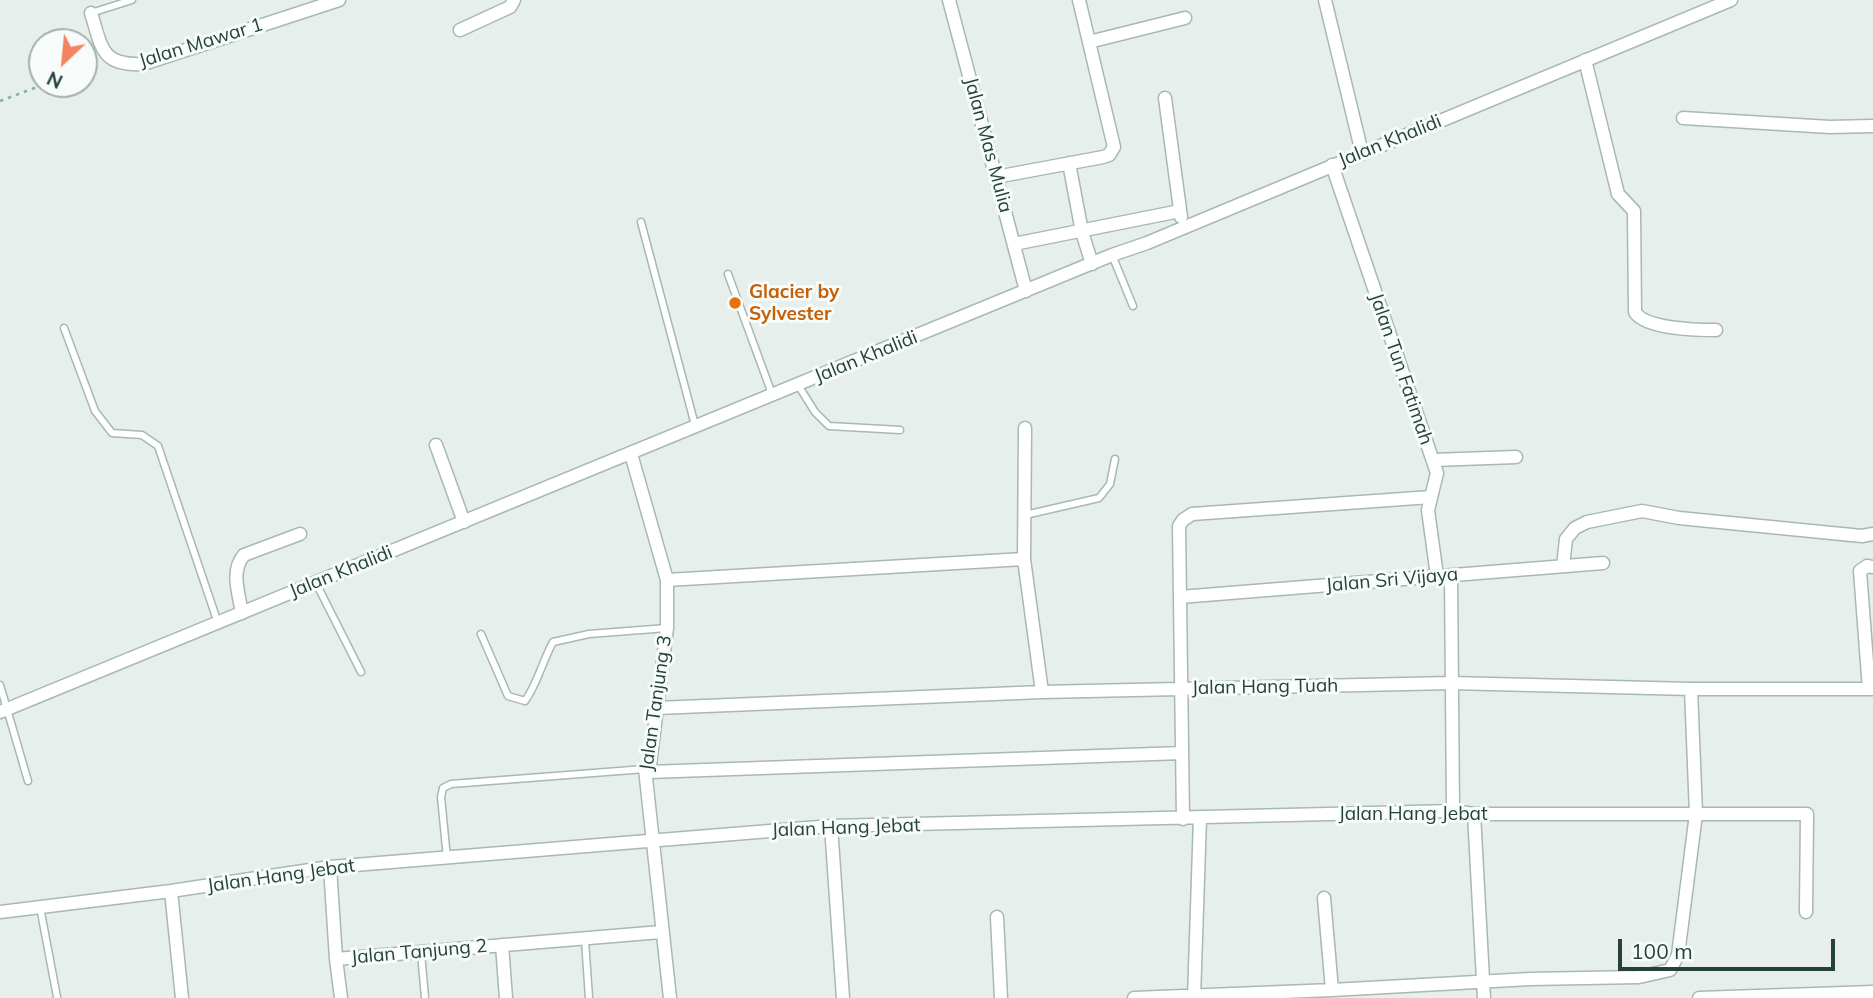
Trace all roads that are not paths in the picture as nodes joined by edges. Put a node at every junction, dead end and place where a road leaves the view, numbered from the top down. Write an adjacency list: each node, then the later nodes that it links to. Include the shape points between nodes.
1 (132, 0): 8 (lane)
2 (339, 0): 8 (street, Jalan Mawar 1, via 144,64 123,65 111,60)
3 (514, 0): 10 (street, via 510,7)
4 (949, 0): 19 (street, Jalan Mas Mulia)
5 (1079, 0): 11 (street)
6 (1325, 0): 16 (street)
7 (1731, 0): 12 (street, Jalan Khalidi)
8 (91, 13)
9 (1185, 18): 11 (street)
10 (460, 30)
11 (1089, 42): 17 (street, via 1114,147 1109,155)
12 (1585, 60): 16 (street, Jalan Khalidi); 33 (street, via 1618,194 1634,211 1635,312 1652,323)
13 (1166, 98): 20 (street)
14 (1683, 118): 15 (street)
15 (1873, 126)
16 (1362, 153): 18 (street, Jalan Khalidi)
17 (1069, 163): 19 (street); 24 (street)
18 (1332, 164): 23 (street, Jalan Khalidi); 43 (street, Jalan Tun Fatimah)
19 (996, 177): 26 (street, Jalan Mas Mulia)
20 (1180, 211): 21 (street); 23 (street)
21 (1142, 220): 24 (street); 25 (street)
22 (640, 222): 36 (lane)
23 (1182, 228): 25 (street, Jalan Khalidi)
24 (1082, 232): 26 (street); 28 (street)
25 (1147, 243): 27 (street, Jalan Khalidi)
26 (1014, 244): 30 (street, Jalan Mas Mulia)
27 (1112, 255): 28 (street, Jalan Khalidi); 31 (lane)
28 (1092, 264): 30 (street, Jalan Khalidi)
29 (728, 274): 35 (lane)
30 (1026, 291): 34 (street, Jalan Khalidi)
31 (1133, 306)
32 (64, 328): 59 (lane, via 95,411 112,433 142,435 158,446)
33 (1716, 330)
34 (798, 385): 35 (street, Jalan Khalidi); 38 (lane, via 829,426)
35 (772, 394): 36 (street, Jalan Khalidi)
36 (695, 427): 40 (street, Jalan Khalidi)
37 (1025, 428): 45 (street)
38 (900, 430)
39 (436, 444): 46 (street)
40 (631, 454): 46 (street, Jalan Khalidi); 55 (street, Jalan Tanjung 3)
41 (1516, 457): 43 (street)
42 (1115, 459): 45 (lane, via 1110,484 1099,498)
43 (1433, 460): 44 (street, Jalan Tun Fatimah, via 1437,472)
44 (1431, 497): 54 (street, Jalan Tun Fatimah, via 1428,510); 57 (street, via 1186,516 1180,526)
45 (1025, 515): 49 (street)
46 (464, 522): 56 (street, Jalan Khalidi)
47 (300, 534): 58 (street, via 239,561 235,574)
48 (1873, 534): 51 (street, via 1643,511 1575,528 1566,539)
49 (1024, 559): 55 (street); 68 (street)
50 (1603, 563): 51 (street, Jalan Sri Vijaya)
51 (1563, 566): 53 (street, Jalan Sri Vijaya)
52 (1873, 566): 67 (street, via 1860,570)
53 (1451, 575): 54 (street, Jalan Sri Vijaya); 63 (street)
54 (1437, 576): 57 (street, Jalan Sri Vijaya)
55 (667, 580): 60 (street, Jalan Tanjung 3)
56 (316, 583): 58 (street, Jalan Khalidi); 62 (lane)
57 (1180, 597): 66 (street)
58 (242, 613): 59 (street, Jalan Khalidi)
59 (218, 623): 70 (street, Jalan Khalidi)
60 (667, 628): 61 (lane, via 552,642 535,688 525,701 508,696); 69 (street, Jalan Tanjung 3)
61 (481, 634)
62 (360, 672)
63 (1451, 683): 65 (street, Jalan Hang Tuah); 66 (street, Jalan Hang Tuah); 74 (street)
64 (0, 685): 70 (lane)
65 (1691, 688): 67 (street, Jalan Hang Tuah); 76 (street)
66 (1181, 689): 68 (street, Jalan Hang Tuah); 71 (street)
67 (1871, 689)
68 (1042, 692): 69 (street, Jalan Hang Tuah)
69 (656, 708): 72 (street, Jalan Tanjung 3)
70 (4, 710): 73 (lane)
71 (1182, 753): 72 (street); 78 (street)
72 (647, 771): 80 (street, Jalan Tanjung 3); 81 (lane, via 451,784 443,788 441,797)
73 (28, 781)
74 (1452, 811): 75 (street, Jalan Hang Jebat); 77 (street, Jalan Hang Jebat)
75 (1474, 814): 76 (street, Jalan Hang Jebat); 94 (street)
76 (1696, 814): 87 (street, Jalan Hang Jebat, via 1807,814); 94 (street, via 1678,955 1670,970 1639,977)
77 (1200, 818): 78 (street, Jalan Hang Jebat); 98 (street)
78 (1183, 819): 79 (street, Jalan Hang Jebat)
79 (831, 827): 80 (street, Jalan Hang Jebat); 105 (street)
80 (651, 840): 81 (street, Jalan Hang Jebat); 89 (street, Jalan Tanjung 3)
81 (447, 858): 82 (street, Jalan Hang Jebat)
82 (330, 867): 83 (street, Jalan Hang Jebat); 93 (street)
83 (171, 891): 85 (street, Jalan Hang Jebat); 99 (street)
84 (1324, 898): 95 (street)
85 (40, 907): 86 (street, Jalan Hang Jebat); 97 (lane)
86 (0, 912)
87 (1806, 912)
88 (997, 917): 106 (street)
89 (661, 932): 90 (street, Jalan Tanjung 2); 104 (street, Jalan Tanjung 3)
90 (585, 940): 91 (street, Jalan Tanjung 2); 103 (lane)
91 (502, 945): 92 (street, Jalan Tanjung 2); 102 (street, Jalan Tanjung 2)
92 (421, 953): 93 (street, Jalan Tanjung 2); 101 (lane)
93 (336, 959): 100 (street)
94 (1484, 983): 95 (street); 108 (street)
95 (1332, 990): 98 (street)
96 (1873, 992): 109 (street)
97 (57, 997)
98 (1194, 997): 107 (street)
99 (182, 998)
100 (341, 998)
101 (425, 998)
102 (506, 998)
103 (589, 998)
104 (670, 998)
105 (842, 998)
106 (1001, 998)
107 (1134, 998)
108 (1484, 998)
109 (1699, 998)

